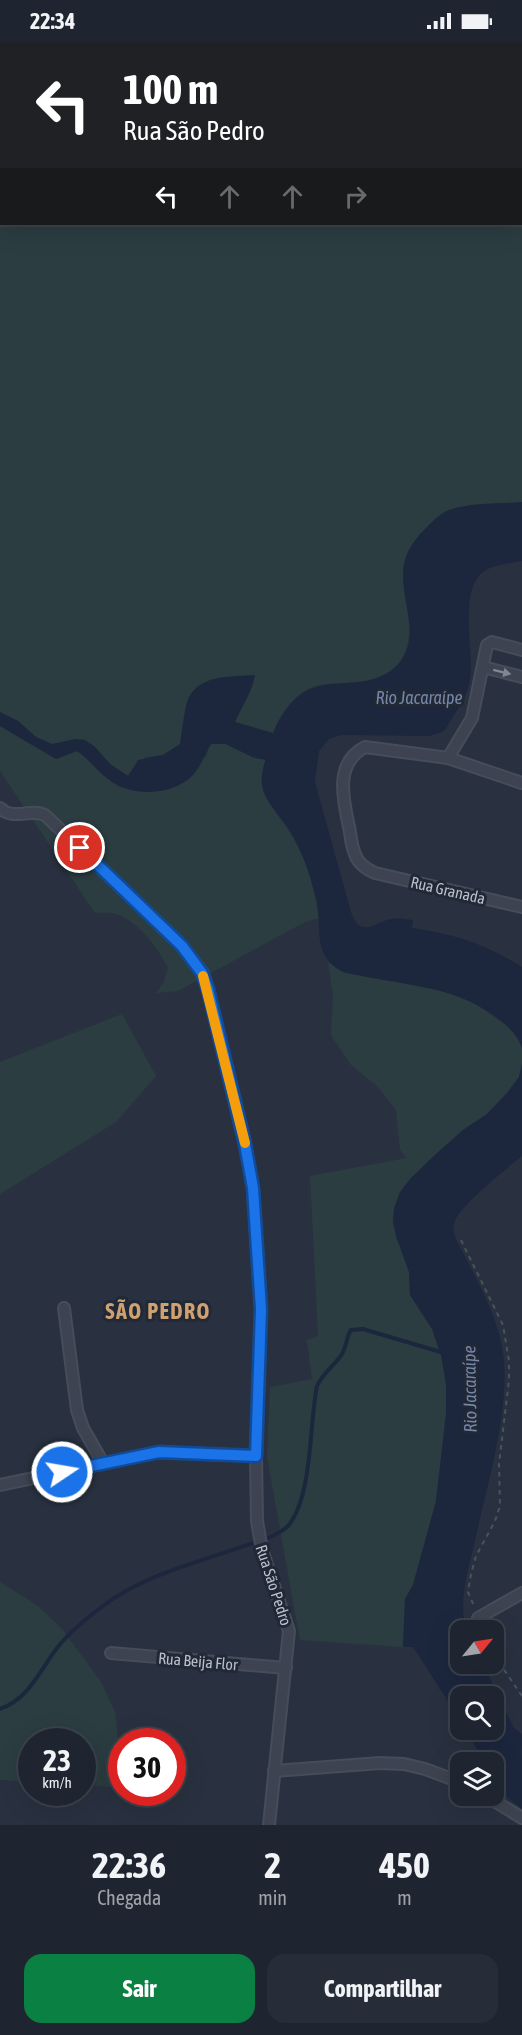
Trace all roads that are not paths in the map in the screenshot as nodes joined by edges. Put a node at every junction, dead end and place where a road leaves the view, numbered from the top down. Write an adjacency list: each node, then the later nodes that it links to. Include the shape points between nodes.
1 (522, 650): 2 (street, via 490,643)
2 (483, 667): 3 (street, one-way to 3); 4 (street, via 472,718)
3 (522, 677)
4 (448, 758): 5 (street); 7 (street, Rua Granada, via 365,747 350,758 341,787 355,855 375,873)
5 (522, 783)
6 (0, 808): 9 (street, Rua São Pedro, via 10,815 45,815 182,946 202,973 253,1188 261,1309)
7 (522, 908)
8 (64, 1308): 10 (street, via 77,1410)
9 (256, 1456): 10 (street, via 174,1451); 15 (street, Rua São Pedro, via 259,1537 289,1631)
10 (103, 1463): 11 (street)
11 (0, 1485)
12 (522, 1593): 13 (street)
13 (478, 1618)
14 (111, 1653): 15 (street, Rua Beija Flor)
15 (286, 1668): 16 (street, Rua São Pedro)
16 (274, 1771): 17 (street, via 404,1764); 20 (street, Rua São Pedro)
17 (450, 1779)
18 (502, 1806): 19 (street)
19 (522, 1818)
20 (269, 1825)

